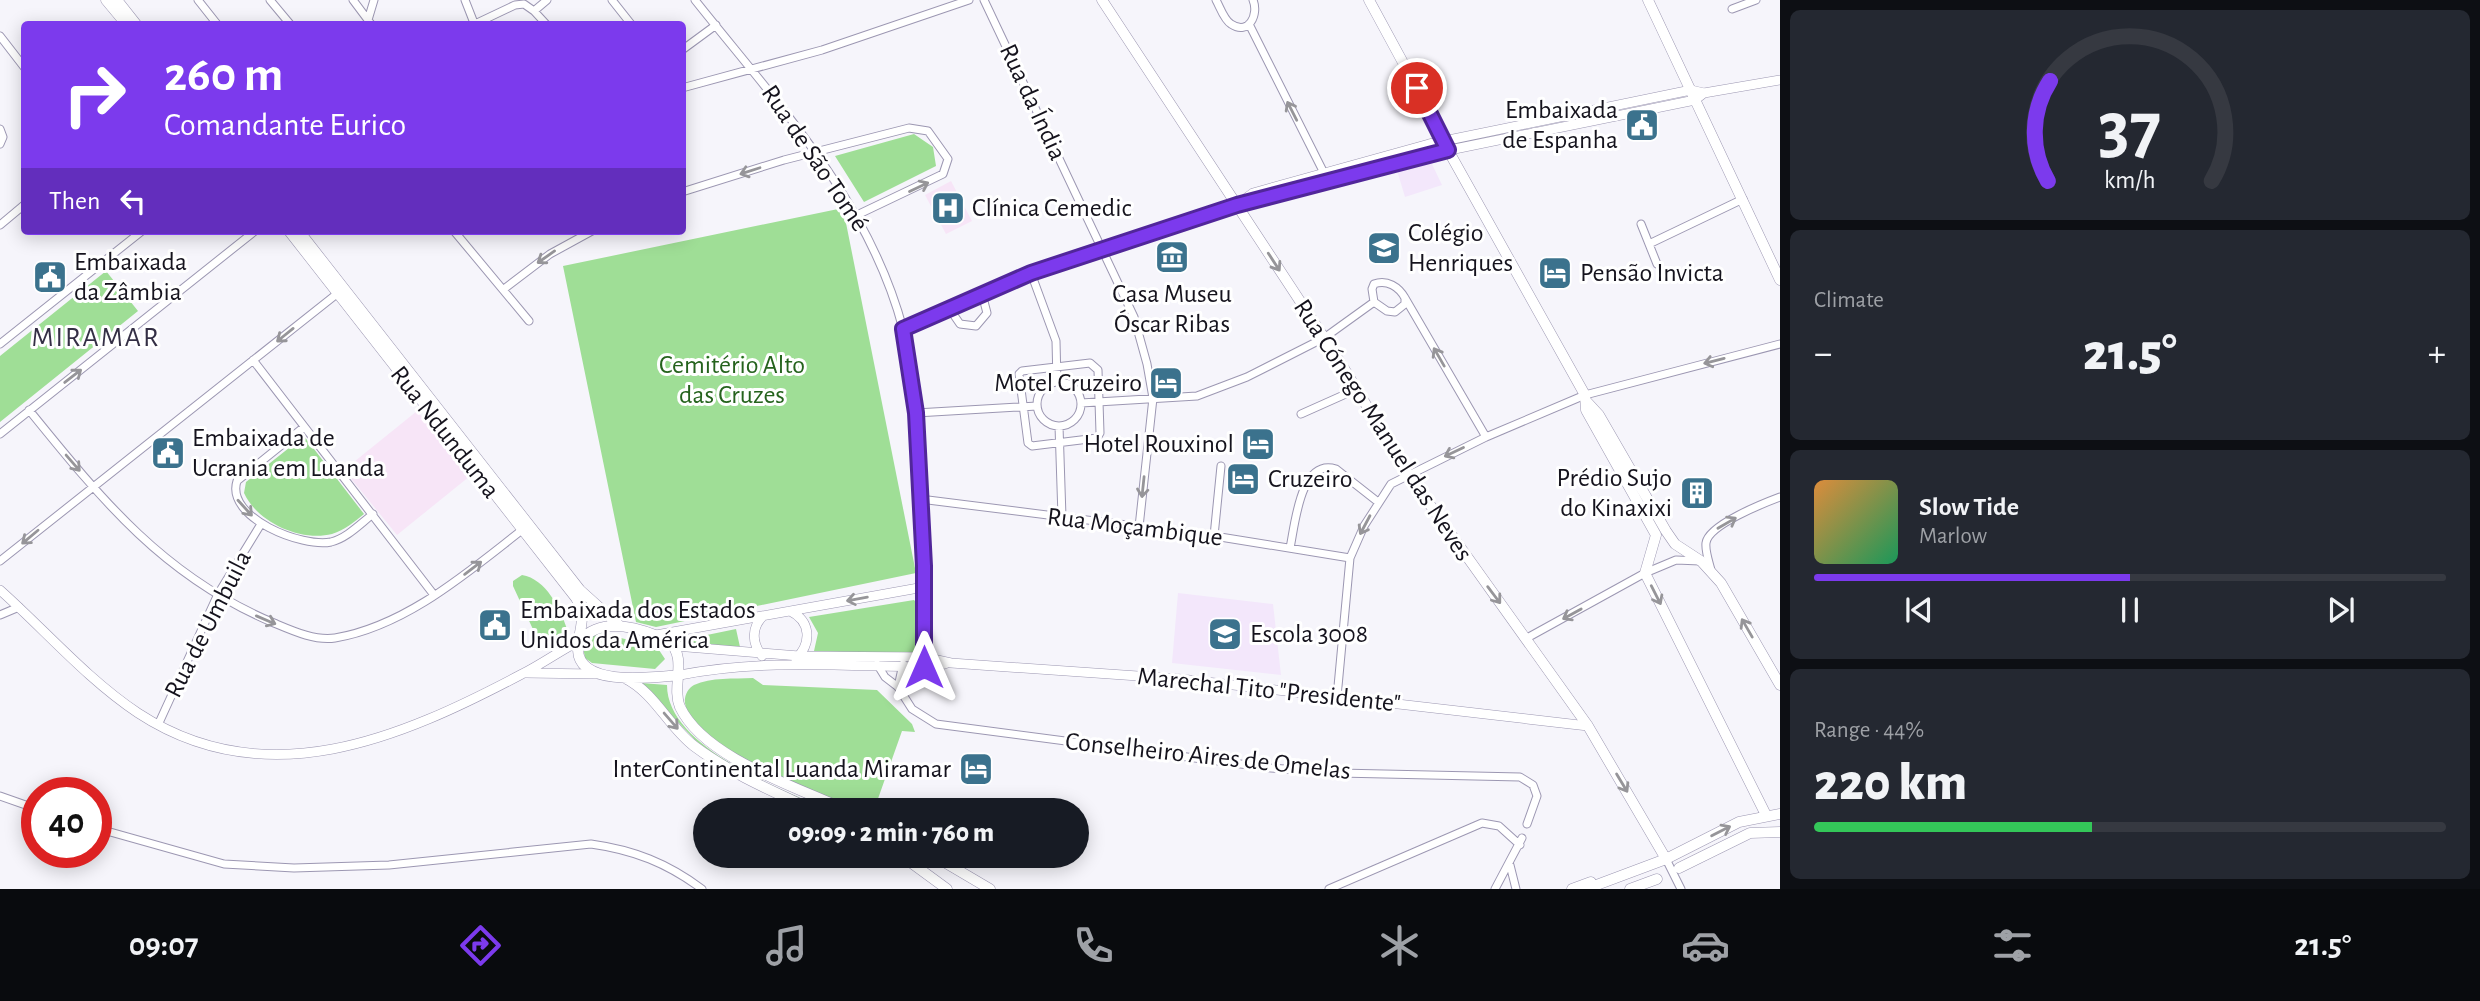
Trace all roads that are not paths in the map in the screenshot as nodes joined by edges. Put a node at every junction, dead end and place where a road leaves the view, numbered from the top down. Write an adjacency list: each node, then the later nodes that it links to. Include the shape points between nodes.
1 (106, 0): 22 (main road)
2 (198, 0): 24 (street)
3 (270, 0): 25 (street)
4 (353, 0): 26 (street)
5 (374, 0): 27 (street)
6 (466, 0): 28 (street)
7 (547, 0): 21 (street)
8 (612, 0): 31 (street)
9 (695, 0): 33 (street, Rua de São Tomé)
10 (969, 0): 37 (street, via 877,33)
11 (984, 0): 61 (street, Rua da Índia)
12 (1102, 0): 49 (main road, Rua Cónego Manuel das Neves)
13 (1216, 0): 32 (street, via 1229,23 1238,27)
14 (1252, 0): 32 (street, via 1256,13)
15 (1369, 0): 43 (main road)
16 (1648, 0): 40 (main road)
17 (1756, 0): 20 (street)
18 (122, 2): 23 (main road)
19 (514, 3): 21 (street); 29 (street)
20 (1732, 9)
21 (534, 11): 30 (street)
22 (124, 21)
23 (134, 21)
24 (215, 21)
25 (288, 21)
26 (368, 21)
27 (369, 21)
28 (473, 21)
29 (480, 21)
30 (542, 21)
31 (629, 21)
32 (1249, 24): 45 (street, one-way to 32)
33 (716, 25): 35 (street); 37 (street, Rua de São Tomé)
34 (0, 36): 36 (street)
35 (686, 47)
36 (21, 63)
37 (753, 67): 39 (street); 44 (street, Rua de São Tomé)
38 (1780, 80): 40 (street)
39 (686, 86)
40 (1697, 94): 43 (street); 48 (main road)
41 (0, 129): 42 (street)
42 (0, 144)
43 (1446, 145): 45 (street); 46 (street); 81 (main road)
44 (815, 152): 47 (street, one-way to 47); 51 (street, Rua de São Tomé); 51 (street, one-way to 44, via 943,174 948,159 940,145 929,131 909,128)
45 (1323, 172): 46 (street); 49 (street, via 1253,193)
46 (1328, 182): 49 (street)
47 (686, 191)
48 (1743, 199): 60 (street); 64 (main road)
49 (1237, 205): 61 (street); 73 (main road, Rua Cónego Manuel das Neves, one-way to 73)
50 (21, 208): 53 (street)
51 (857, 215): 72 (street, Rua de São Tomé, via 883,267)
52 (1641, 224): 60 (street)
53 (0, 225)
54 (137, 235): 74 (street)
55 (251, 235): 86 (street, one-way to 55)
56 (292, 235): 66 (main road, Rua Ndunduma)
57 (302, 235): 120 (main road, Rua Ndunduma, via 588,598)
58 (457, 235): 65 (street)
59 (585, 235): 65 (street, one-way to 65, via 550,254)
60 (1649, 244): 62 (street)
61 (1102, 250): 63 (street); 80 (street, Rua da Índia, via 1134,317)
62 (1657, 264)
63 (1031, 273): 67 (street); 77 (street, via 1056,341)
64 (1780, 280)
65 (504, 289): 71 (street)
66 (338, 293): 76 (street, one-way to 76); 104 (main road, Rua Ndunduma)
67 (982, 294): 70 (street); 70 (street, via 987,313 976,326 960,324)
68 (1405, 298): 69 (street, via 1395,312); 69 (street, via 1394,286 1378,282 1371,289); 92 (street, one-way to 68)
69 (1374, 302): 73 (street)
70 (949, 308): 72 (street)
71 (529, 321)
72 (903, 329): 87 (street, Rua de São Tomé)
73 (1324, 338): 79 (main road, Rua Cónego Manuel das Neves); 80 (street, via 1197,396)
74 (0, 344)
75 (1780, 344): 81 (street, one-way to 81)
76 (253, 360): 90 (street); 96 (street)
77 (1057, 366): 78 (street); 82 (street, via 1090,363 1096,367); 85 (street, via 1019,374)
78 (1057, 382): 83 (street, via 1076,389); 84 (street, via 1040,392)
79 (1357, 389): 88 (street); 95 (main road, Rua Cónego Manuel das Neves)
80 (1153, 398): 82 (street); 103 (street, Rua da Índia, one-way to 103)
81 (1586, 399): 92 (street); 109 (main road, via 1675,544); 111 (main road, via 1587,410 1656,535)
82 (1100, 402): 83 (street); 93 (street, via 1097,438)
83 (1081, 403): 89 (street, via 1073,422)
84 (1037, 406): 85 (street); 89 (street, via 1046,422)
85 (1022, 407): 87 (street); 93 (street, via 1028,443)
86 (29, 410): 91 (street); 96 (street, one-way to 96)
87 (916, 413): 98 (street, Rua de São Tomé)
88 (1301, 414)
89 (1059, 426): 93 (street)
90 (304, 427): 100 (street); 102 (street, one-way to 102, via 237,481 237,499)
91 (0, 434)
92 (1486, 437): 95 (street, one-way to 95)
93 (1060, 443): 101 (street)
94 (1221, 466): 105 (street)
95 (1408, 474): 99 (street, via 1391,484); 122 (main road, Rua Cónego Manuel das Neves, one-way to 122)
96 (92, 485): 108 (street, one-way to 108); 114 (street, via 151,548)
97 (1780, 497): 110 (street, one-way to 97, via 1708,536)
98 (920, 499): 101 (street, Rua Moçambique); 112 (street, Rua de São Tomé)
99 (1378, 502): 106 (street, via 1336,469 1318,471 1306,484); 107 (street, one-way to 107)
100 (373, 514): 102 (street, via 343,538 318,543); 115 (street)
101 (1062, 517): 103 (street, Rua Moçambique)
102 (261, 524): 114 (street, Rua de Umbuila)
103 (1139, 527): 105 (street, Rua Moçambique)
104 (522, 530): 115 (street, one-way to 104); 123 (main road, Rua Ndunduma, via 582,608)
105 (1214, 537): 106 (street, Rua Moçambique)
106 (1290, 548): 107 (street, Rua Moçambique)
107 (1350, 558): 141 (street)
108 (0, 561)
109 (1701, 561): 110 (main road); 111 (street, via 1676,561)
110 (1711, 571): 135 (main road, one-way to 110)
111 (1645, 573): 122 (street, one-way to 122); 148 (main road, one-way to 148)
112 (924, 587): 117 (street, one-way to 117); 127 (street, Rua de São Tomé)
113 (0, 590): 116 (street)
114 (218, 594): 115 (street, one-way to 115, via 300,633 335,638 381,623); 142 (street, Rua de Umbuila)
115 (433, 595)
116 (19, 607): 119 (street); 142 (street, via 107,689)
117 (788, 611): 118 (street); 126 (street, via 800,617 807,633)
118 (768, 614): 121 (street); 125 (street, via 754,631)
119 (0, 615)
120 (620, 626): 121 (main road); 123 (main road, via 608,625)
121 (656, 635): 124 (main road)
122 (1527, 638): 143 (main road, Rua Cónego Manuel das Neves)
123 (581, 640): 134 (street); 136 (main road, Rua Ndunduma, via 581,660)
124 (675, 646): 125 (street, Marechal Tito "Presidente"); 137 (main road)
125 (761, 654): 126 (street, Marechal Tito "Presidente"); 131 (street)
126 (799, 656): 128 (street, Marechal Tito "Presidente"); 132 (street)
127 (925, 657): 129 (street, Marechal Tito "Presidente"); 130 (street, Marechal Tito "Presidente"); 133 (street, Rua de São Tomé)
128 (877, 661): 129 (street, Marechal Tito "Presidente"); 132 (street, Marechal Tito "Presidente"); 140 (street)
129 (902, 662): 133 (street, Marechal Tito "Presidente"); 140 (street)
130 (951, 663): 133 (street, Marechal Tito "Presidente"); 141 (street, Marechal Tito "Presidente", via 1181,679)
131 (772, 665): 132 (street, Marechal Tito "Presidente"); 137 (street, Marechal Tito "Presidente", via 712,668)
132 (790, 665)
133 (924, 667)
134 (524, 673): 136 (street); 142 (street, via 391,734 313,754 232,752)
135 (1776, 673): 139 (main road)
136 (595, 674): 138 (main road)
137 (680, 675): 138 (main road); 146 (main road, via 679,703 699,731 758,770)
138 (621, 677): 145 (main road, one-way to 145, via 647,693 692,744)
139 (1780, 685)
140 (898, 687): 149 (street, Conselheiro Aires de Omelas, via 912,709 936,724 1271,768 1520,776 1533,785 1538,796)
141 (1337, 697): 143 (street, Marechal Tito "Presidente")
142 (158, 725)
143 (1588, 726): 152 (main road, Rua Cónego Manuel das Neves, one-way to 152)
144 (0, 796): 147 (street)
145 (788, 798)
146 (820, 798)
147 (21, 803)
148 (1774, 816): 152 (main road, one-way to 148, via 1739,822)
149 (1527, 824)
150 (112, 832): 158 (street, via 224,864 294,869 389,865 591,844 656,860)
151 (1780, 832): 156 (main road, via 1749,833)
152 (1665, 856): 164 (main road); 165 (main road); 167 (street)
153 (1510, 864): 161 (street, via 1521,842 1499,826 1482,823); 162 (street); 163 (street)
154 (918, 868): 159 (main road)
155 (954, 868): 160 (main road)
156 (1679, 868)
157 (1657, 878): 166 (main road)
158 (702, 889)
159 (947, 889)
160 (990, 889)
161 (1329, 889)
162 (1495, 889)
163 (1516, 889)
164 (1572, 889)
165 (1586, 889)
166 (1630, 889)
167 (1681, 889)

